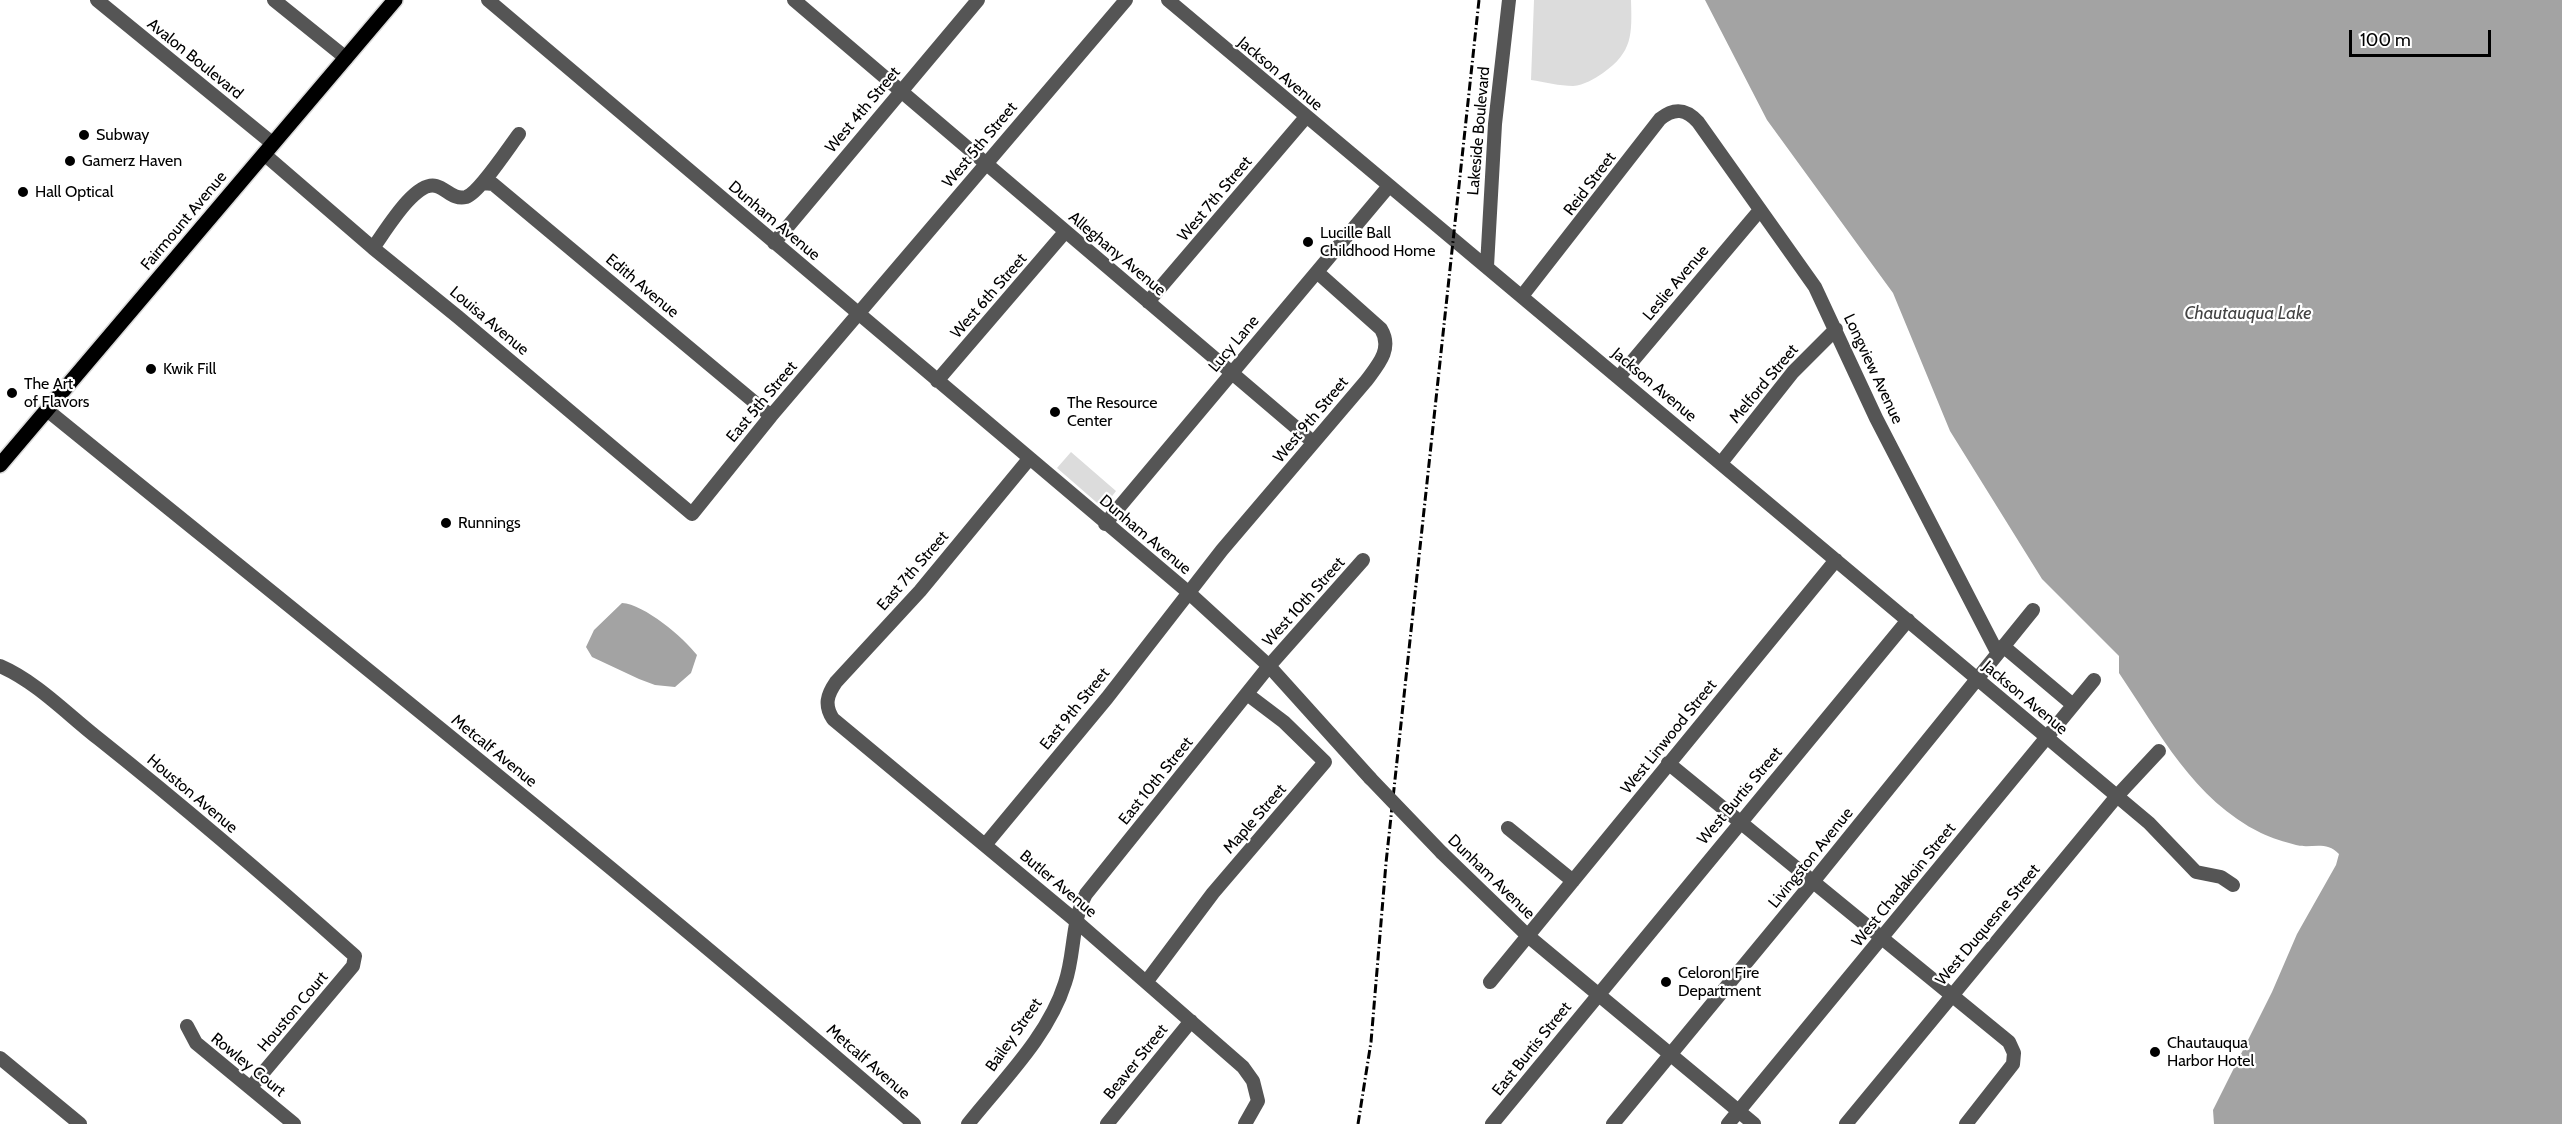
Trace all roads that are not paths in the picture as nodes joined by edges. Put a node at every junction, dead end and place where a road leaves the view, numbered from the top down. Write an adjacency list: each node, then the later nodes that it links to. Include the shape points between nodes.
1 (97, 0): 15 (street, Avalon Boulevard)
2 (274, 0): 10 (street)
3 (395, 0): 10 (main road, Fairmount Avenue)
4 (488, 0): 21 (street, Dunham Avenue)
5 (794, 0): 11 (street, Alleghany Avenue)
6 (978, 0): 11 (street, West 4th Street)
7 (1125, 0): 16 (street, West 5th Street)
8 (1168, 0): 13 (street, Jackson Avenue)
9 (1509, 0): 23 (street, Lakeside Boulevard, via 1495,124)
10 (346, 58): 15 (main road, Fairmount Avenue)
11 (900, 91): 16 (street, Alleghany Avenue); 21 (street, West 4th Street)
12 (1692, 116): 19 (street, Longview Avenue); 25 (street, Reid Street, via 1676,110 1660,119)
13 (1306, 117): 18 (street, Jackson Avenue); 26 (street, West 7th Street)
14 (519, 134): 17 (street)
15 (268, 149): 22 (street, Louisa Avenue); 32 (main road, Fairmount Avenue)
16 (986, 164): 20 (street, Alleghany Avenue); 27 (street, West 5th Street)
17 (486, 183): 22 (street, via 467,197 455,197 428,185 420,189); 33 (street, Edith Avenue)
18 (1389, 186): 23 (street, Jackson Avenue); 24 (street, Lucy Lane)
19 (1760, 210): 28 (street, Longview Avenue, via 1815,287); 30 (street, Leslie Avenue)
20 (1065, 232): 26 (street, Alleghany Avenue); 31 (street, West 6th Street)
21 (774, 243): 27 (street, Dunham Avenue)
22 (373, 248): 38 (street, Louisa Avenue)
23 (1487, 266): 25 (street, Jackson Avenue)
24 (1317, 272): 29 (street, Lucy Lane); 34 (street, West 9th Street, via 1381,329 1386,344 1384,355 1371,373)
25 (1522, 296): 30 (street, Jackson Avenue)
26 (1148, 302): 29 (street, Alleghany Avenue)
27 (860, 313): 31 (street, Dunham Avenue); 33 (street, East 5th Street)
28 (1836, 329): 36 (street, Melford Street, via 1793,372); 45 (street, Longview Avenue, via 1876,418)
29 (1231, 373): 34 (street, Alleghany Avenue); 39 (street, Lucy Lane)
30 (1618, 377): 36 (street, Jackson Avenue)
31 (937, 381): 35 (street, Dunham Avenue)
32 (47, 410): 37 (main road, Fairmount Avenue); 79 (street, Metcalf Avenue, via 768,998)
33 (771, 416): 38 (street, East 5th Street)
34 (1313, 442): 42 (street, West 9th Street)
35 (1029, 459): 39 (street, Dunham Avenue); 52 (street, East 7th Street, via 920,591 836,682 828,694)
36 (1721, 463): 41 (street, Jackson Avenue)
37 (0, 465)
38 (692, 514)
39 (1105, 524): 42 (street, Dunham Avenue)
40 (1363, 560): 47 (street, West 10th Street)
41 (1836, 560): 44 (street, Jackson Avenue); 55 (street, West Linwood Street)
42 (1188, 592): 47 (street, Dunham Avenue); 59 (street, East 9th Street, via 1107,698)
43 (2033, 610): 45 (street, Livingston Avenue)
44 (1908, 620): 48 (street, Jackson Avenue); 57 (street, West Burtis Street)
45 (2000, 649): 48 (street, Livingston Avenue); 51 (street)
46 (0, 666): 66 (street, Houston Avenue, via 29,684 129,763)
47 (1269, 666): 50 (street, East 10th Street); 64 (street, Dunham Avenue, bridge, via 1370,778)
48 (1978, 680): 53 (street, Jackson Avenue); 61 (street, Livingston Avenue)
49 (2094, 680): 51 (street, West Chadakoin Street)
50 (1247, 694): 63 (street, East 10th Street, via 1086,894); 67 (street, Maple Street, via 1284,722 1325,762 1213,893)
51 (2073, 705): 53 (street, West Chadakoin Street)
52 (827, 706): 59 (street, Butler Avenue, via 833,719)
53 (2046, 737): 56 (street, Jackson Avenue); 65 (street, West Chadakoin Street)
54 (2159, 751): 56 (street, West Duquesne Street)
55 (1668, 763): 57 (street); 60 (street, West Linwood Street)
56 (2117, 796): 62 (street, Jackson Avenue, via 2196,872 2221,877); 70 (street, West Duquesne Street)
57 (1740, 823): 61 (street); 69 (street, West Burtis Street)
58 (1508, 828): 60 (street)
59 (985, 845): 63 (street, Butler Avenue)
60 (1573, 881): 64 (street, West Linwood Street)
61 (1812, 883): 65 (street); 73 (street, Livingston Avenue)
62 (2233, 885)
63 (1076, 921): 67 (street, Butler Avenue); 80 (street, Bailey Street, via 1065,983 1052,1013)
64 (1528, 936): 68 (street, West Linwood Street); 69 (street, Dunham Avenue)
65 (1882, 939): 70 (street); 76 (street, West Chadakoin Street)
66 (355, 956): 75 (street, Houston Court, via 353,966)
67 (1147, 981): 71 (street, Butler Avenue)
68 (1490, 982)
69 (1597, 994): 73 (street, Dunham Avenue); 83 (street, East Burtis Street)
70 (1951, 995): 87 (street, West Duquesne Street); 88 (street, via 2008,1042 2014,1053 2013,1064 2001,1082)
71 (1191, 1021): 81 (street, Beaver Street); 82 (street, Butler Avenue, via 1243,1067 1253,1081 1258,1096 1256,1108)
72 (187, 1026): 75 (street, Rowley Court, via 196,1043)
73 (1670, 1055): 76 (street, Dunham Avenue); 84 (street, Livingston Avenue)
74 (0, 1058): 77 (street)
75 (251, 1087): 78 (street, Rowley Court)
76 (1738, 1111): 85 (street, West Chadakoin Street); 86 (street, Dunham Avenue)
77 (80, 1124)
78 (294, 1124)
79 (914, 1124)
80 (968, 1124)
81 (1107, 1124)
82 (1245, 1124)
83 (1492, 1124)
84 (1612, 1124)
85 (1728, 1124)
86 (1755, 1124)
87 (1846, 1124)
88 (1966, 1124)

